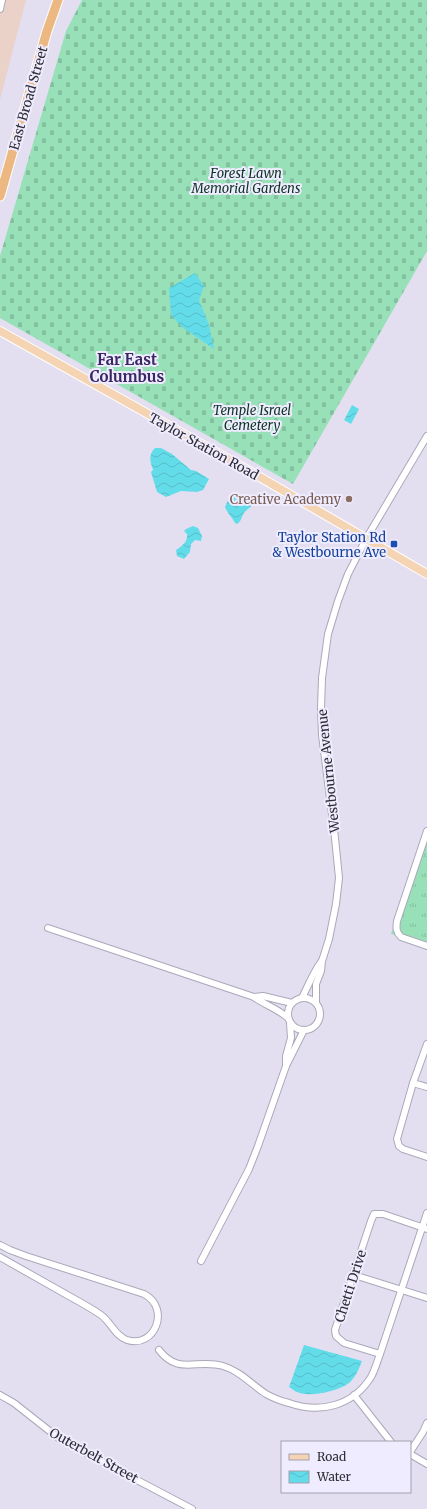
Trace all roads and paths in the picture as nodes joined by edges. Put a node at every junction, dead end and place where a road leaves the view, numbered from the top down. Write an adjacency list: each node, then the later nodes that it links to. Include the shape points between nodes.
1 (2, 0): 4 (street)
2 (52, 0): 5 (highway)
3 (58, 0): 5 (highway, East Broad Street)
4 (0, 9)
5 (47, 31): 6 (highway, East Broad Street)
6 (0, 196)
7 (0, 331): 9 (main road, Taylor Station Road)
8 (427, 436): 9 (street, Westbourne Avenue)
9 (366, 539): 10 (main road, Taylor Station Road); 14 (street, Westbourne Avenue, via 348,574 338,602 328,634 322,678 322,735 338,878 330,939)
10 (427, 574)
11 (427, 831): 13 (street, via 396,921 396,931 401,937)
12 (48, 928): 15 (street)
13 (427, 946)
14 (322, 961): 16 (street, Westbourne Avenue); 18 (street, Westbourne Avenue, via 316,984)
15 (254, 997): 17 (street, via 262,996); 19 (street, via 281,1012)
16 (302, 998): 17 (street); 18 (street)
17 (292, 1003): 19 (street, via 289,1007)
18 (316, 1003): 20 (street, via 319,1018 314,1026)
19 (289, 1021): 20 (street, via 294,1027); 22 (street, via 291,1038)
20 (304, 1030): 22 (street)
21 (427, 1044): 23 (street)
22 (286, 1066): 30 (street, via 251,1163)
23 (413, 1083): 24 (street); 25 (street, via 397,1139 398,1146)
24 (427, 1087)
25 (427, 1157)
26 (427, 1213): 27 (street)
27 (425, 1229): 31 (street, Chetti Drive, via 383,1214 374,1214); 32 (street)
28 (0, 1244): 29 (street, via 21,1254 151,1297 157,1308 156,1327 146,1338 137,1342 127,1340 119,1335 103,1316)
29 (0, 1257)
30 (201, 1261)
31 (354, 1275): 32 (street); 35 (street, Chetti Drive, via 335,1330 336,1336 344,1343)
32 (401, 1290): 33 (street); 35 (street)
33 (427, 1298)
34 (159, 1350): 37 (street, via 165,1358 179,1364 224,1366 237,1372 267,1395 301,1408 318,1409)
35 (380, 1354): 37 (street, via 371,1376)
36 (0, 1395): 43 (street, Outerbelt Street, via 61,1440)
37 (354, 1396): 39 (street)
38 (427, 1423): 40 (street)
39 (390, 1441)
40 (411, 1451)
41 (411, 1454): 42 (street)
42 (427, 1464)
43 (180, 1502): 44 (street); 45 (street, Outerbelt Street)
44 (176, 1509)
45 (192, 1509)

